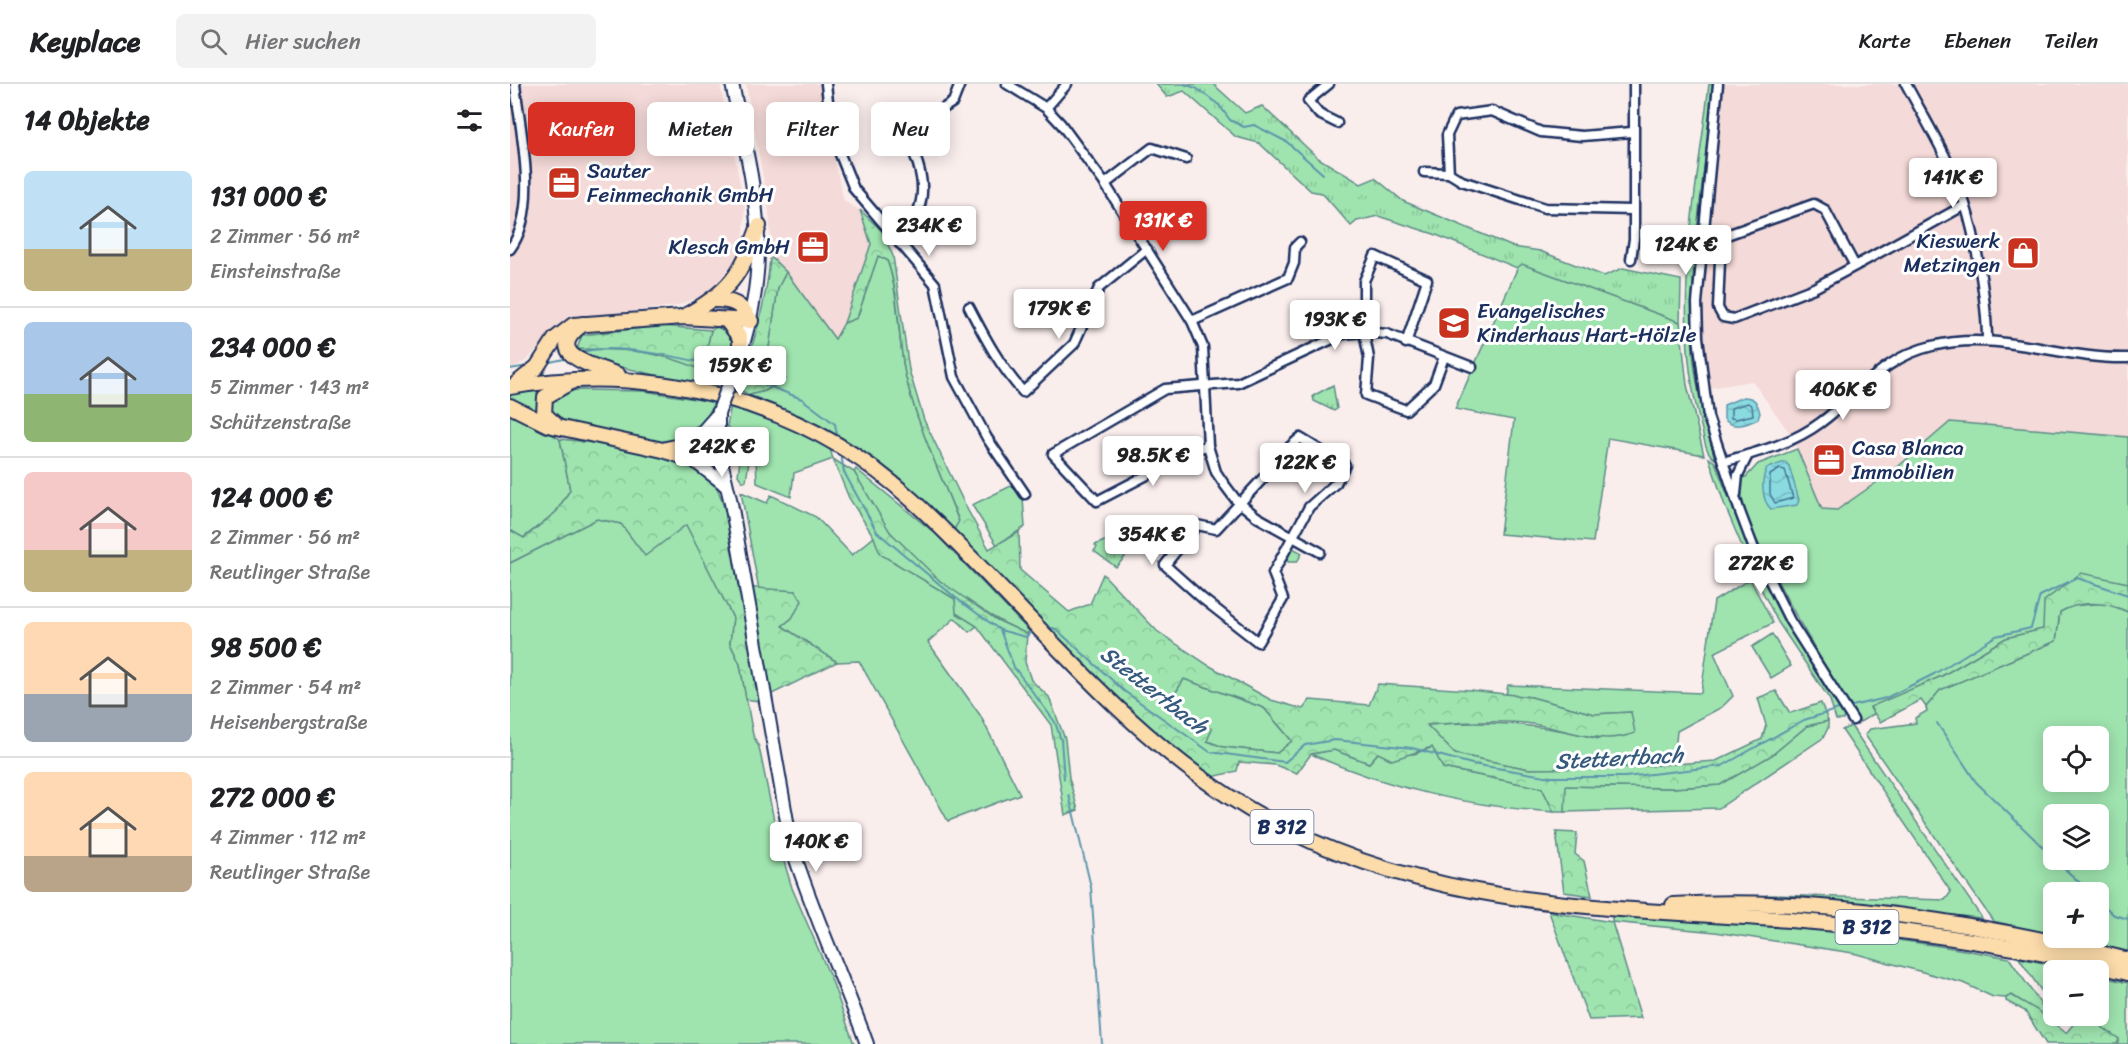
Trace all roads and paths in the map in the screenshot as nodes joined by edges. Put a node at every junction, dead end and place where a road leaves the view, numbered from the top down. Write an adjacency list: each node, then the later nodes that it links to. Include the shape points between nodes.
1 (732, 84): 20 (main road)
2 (826, 84): 22 (street, via 837,147 854,189)
3 (960, 84): 22 (street, via 953,102 906,133 919,163 923,204)
4 (1007, 84): 11 (street)
5 (1067, 84): 11 (street)
6 (1329, 84): 12 (street, via 1308,101 1319,114)
7 (1634, 84): 13 (street)
8 (1718, 84): 56 (street, via 1697,303 1708,417)
9 (1906, 84): 18 (street, via 1949,165)
10 (514, 88): 23 (street, via 526,210 520,235)
11 (1046, 108): 17 (street)
12 (1337, 123)
13 (1632, 132): 16 (street, via 1582,136 1541,132 1492,111 1456,116 1447,135); 19 (street)
14 (1186, 159): 17 (street, via 1152,148)
15 (1424, 172): 16 (street)
16 (1449, 173): 19 (street, via 1462,181 1545,208)
17 (1105, 184): 24 (street)
18 (1965, 205): 26 (street); 35 (street, via 1979,272)
19 (1632, 210): 25 (street)
20 (759, 226): 27 (highway, via 740,271); 30 (main road)
21 (1300, 243): 31 (street, via 1295,248 1288,278)
22 (900, 244): 59 (street, via 935,284 954,377 987,438)
23 (510, 249)
24 (1147, 249): 28 (street, via 1099,288 1074,344 1023,392 995,355); 31 (street)
25 (1631, 259)
26 (1855, 266): 26 (street, via 1826,210 1814,204 1721,237 1718,308 1724,317 1734,319 1814,288)
27 (714, 300): 29 (highway); 30 (highway, via 735,302)
28 (969, 307)
29 (683, 317): 32 (highway); 33 (highway)
30 (751, 321): 32 (highway); 37 (main road)
31 (1192, 321): 44 (street, via 1203,347)
32 (728, 322): 37 (highway, via 740,338)
33 (585, 323): 42 (highway, via 569,341 572,355 583,365); 43 (highway, via 563,331 541,362)
34 (1364, 332): 36 (street, via 1387,334); 36 (street, via 1364,281 1375,256 1427,280); 38 (street, via 1370,358 1366,394 1380,402 1406,410 1434,384); 44 (street, via 1328,340 1238,383)
35 (1987, 340): 39 (street, via 2093,356); 53 (street, via 1941,344 1902,357 1863,383 1807,432)
36 (1406, 343): 38 (street)
37 (740, 352): 46 (main road, bridge)
38 (1444, 357): 40 (street)
39 (2128, 357)
40 (1472, 367)
41 (575, 379): 42 (highway, B 312); 43 (highway, B 312); 47 (highway, via 545,397 543,405 548,420)
42 (628, 380): 65 (highway, B 312, via 682,387 751,405 789,419 852,454 909,497 1094,688 1166,753 1251,811 1362,862 1415,879 1508,898)
43 (511, 386)
44 (1204, 387): 51 (street); 51 (street, via 1165,389 1053,454 1097,501 1152,473 1182,452)
45 (510, 406): 47 (highway)
46 (718, 414): 48 (main road); 49 (main road)
47 (562, 428): 52 (highway)
48 (703, 431): 49 (main road); 50 (main road)
49 (718, 435): 54 (main road, via 724,446)
50 (689, 441): 52 (highway); 55 (main road)
51 (1208, 446): 61 (street, via 1216,472)
52 (663, 450): 55 (highway)
53 (1748, 455): 56 (street); 60 (street, via 1738,475)
54 (721, 458): 57 (main road); 58 (main road)
55 (691, 459): 57 (main road)
56 (1723, 462): 60 (street)
57 (705, 467): 58 (main road)
58 (725, 485): 68 (main road, via 791,844)
59 (1025, 494)
60 (1736, 501): 64 (street, via 1790,621)
61 (1240, 503): 62 (street); 62 (street, via 1276,459 1300,438 1339,460 1345,465 1336,483 1309,507); 62 (street, via 1216,529 1197,525 1165,565 1258,642 1283,599 1274,573)
62 (1293, 537): 63 (street)
63 (1320, 552)
64 (1853, 720)
65 (1635, 908): 66 (highway, B 312, via 1711,903 1884,915 2019,936); 67 (highway, B 312, via 1854,926 1990,943)
66 (2128, 960)
67 (2128, 973)
68 (867, 1044)

